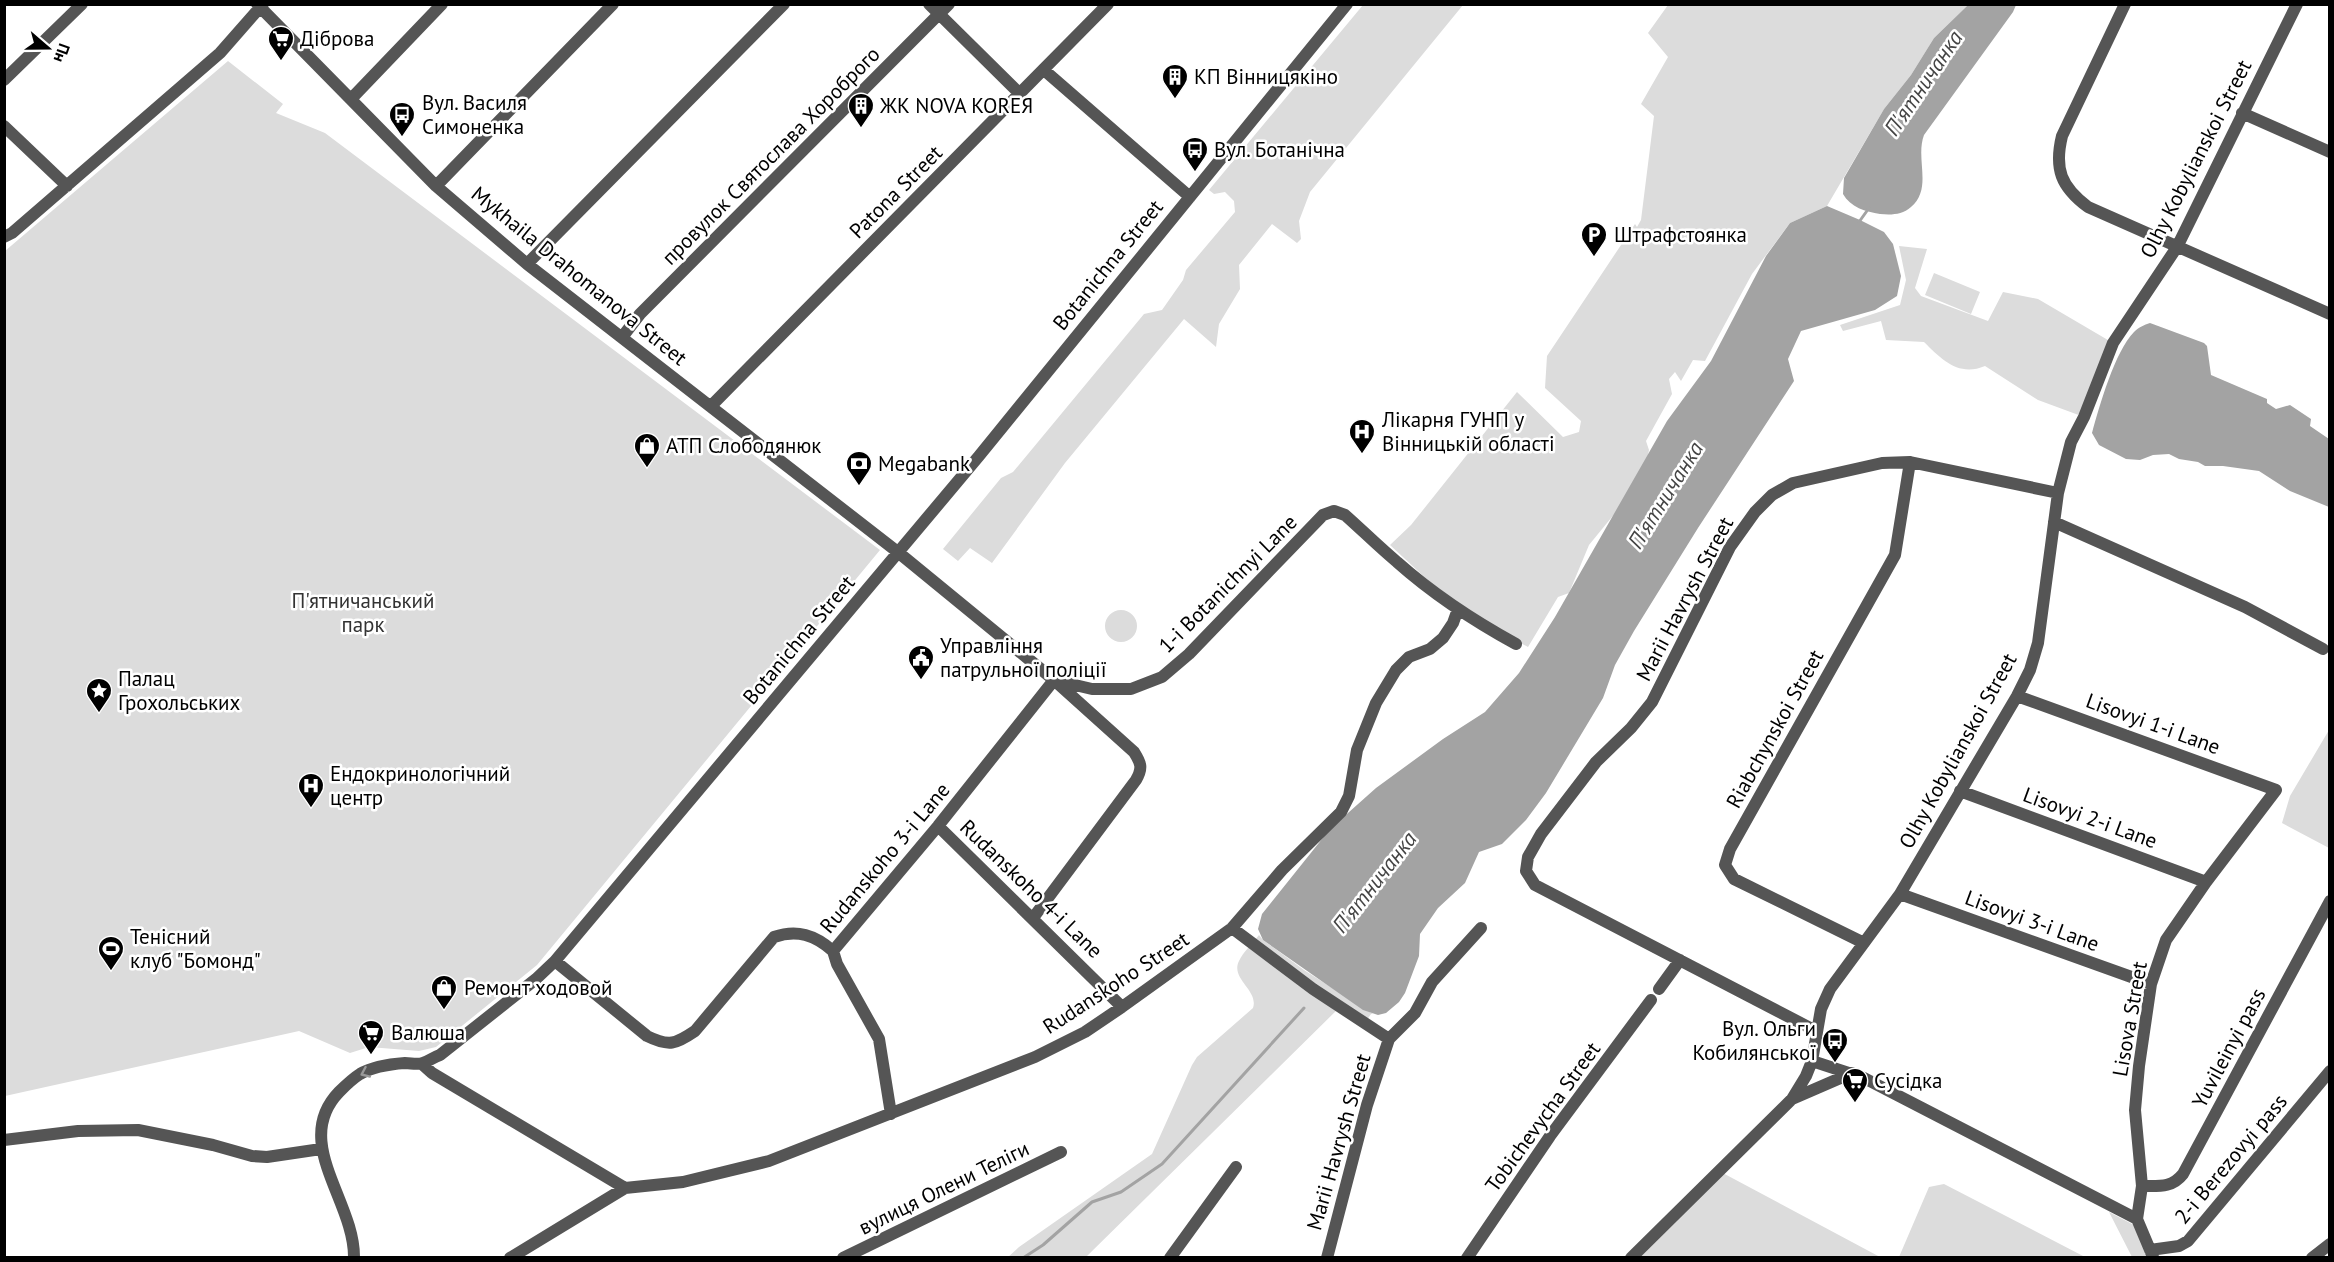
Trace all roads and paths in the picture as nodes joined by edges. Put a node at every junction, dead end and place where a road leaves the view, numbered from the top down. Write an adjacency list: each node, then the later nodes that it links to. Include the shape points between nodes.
1 (82, 4): 14 (street)
2 (442, 4): 16 (street)
3 (613, 4): 21 (street)
4 (784, 4): 25 (street)
5 (929, 4): 12 (street)
6 (949, 4): 12 (street, провулок Святослава Хороброго)
7 (1108, 4): 13 (street, Patona Street)
8 (1347, 4): 22 (street, Botanichna Street)
9 (2125, 4): 24 (street, via 2062,136 2059,169 2074,197 2088,207)
10 (2297, 4): 17 (street, Olhy Kobylianskoi Street)
11 (260, 6): 16 (street, Mykhaila Drahomanova Street); 20 (street, via 220,53)
12 (939, 14): 15 (street); 27 (street, провулок Святослава Хороброго, via 640,314)
13 (1044, 70): 15 (street, Patona Street); 22 (street)
14 (4, 80)
15 (1020, 94): 28 (street, Patona Street)
16 (351, 99): 21 (street, Mykhaila Drahomanova Street)
17 (2242, 113): 19 (street); 24 (street, Olhy Kobylianskoi Street)
18 (4, 126): 20 (street)
19 (2330, 152)
20 (67, 186): 23 (street)
21 (436, 186): 25 (street, Mykhaila Drahomanova Street)
22 (1190, 196): 32 (street, Botanichna Street)
23 (4, 237)
24 (2176, 247): 26 (street); 30 (street, Olhy Kobylianskoi Street, via 2113,343 2071,442)
25 (527, 264): 27 (street, Mykhaila Drahomanova Street)
26 (2330, 314)
27 (623, 336): 28 (street, Mykhaila Drahomanova Street)
28 (711, 406): 32 (street, Mykhaila Drahomanova Street)
29 (1910, 462): 30 (street, Marii Havrysh Street); 47 (street, Riabchynskoi Street, via 1896,555 1730,849 1725,865 1734,879); 49 (street, Marii Havrysh Street, via 1882,463 1793,483 1772,495 1755,512 1730,547 1652,702 1596,762 1528,857 1526,871 1535,885)
30 (2058, 493): 31 (street, Olhy Kobylianskoi Street)
31 (2054, 522): 35 (street, via 2245,607); 37 (street, Olhy Kobylianskoi Street, via 2038,643)
32 (898, 553): 36 (street, 1-i Botanichnyi Lane); 50 (street, Botanichna Street)
33 (1458, 609): 34 (street, 1-i Botanichnyi Lane); 36 (street, 1-i Botanichnyi Lane, via 1345,515 1334,511 1323,515 1162,677 1131,689 1092,689); 45 (street, Rudanskoho Street, via 1443,638 1430,649 1409,657 1376,703 1357,750 1349,796 1341,812 1282,870)
34 (1516, 644)
35 (2323, 649)
36 (1054, 680): 40 (street, Rudanskoho 3-i Lane); 44 (street, 1-i Botanichnyi Lane, via 1134,752 1141,771)
37 (2017, 696): 38 (street, Olhy Kobylianskoi Street); 39 (street, Lisovyi 1-i Lane)
38 (1960, 790): 41 (street, Lisovyi 2-i Lane); 42 (street, Olhy Kobylianskoi Street)
39 (2276, 790): 41 (street, Lisova Street)
40 (938, 826): 44 (street, Rudanskoho 4-i Lane); 48 (street, Rudanskoho 3-i Lane)
41 (2206, 882): 51 (street, Lisova Street, via 2166,940)
42 (1900, 894): 47 (street, Olhy Kobylianskoi Street); 51 (street, Lisovyi 3-i Lane)
43 (2330, 901): 67 (street, Yuvileinyi pass, via 2183,1174 2170,1185)
44 (1034, 918): 54 (street, Rudanskoho 4-i Lane)
45 (1232, 928): 54 (street, Rudanskoho Street); 56 (street, via 1313,989)
46 (1481, 928): 56 (street, Marii Havrysh Street, via 1432,982 1415,1013)
47 (1864, 943): 55 (street, Olhy Kobylianskoi Street, via 1830,989)
48 (833, 951): 50 (street, via 807,935 787,933 774,937 695,1031 673,1043 661,1043 647,1036); 62 (street, Rudanskoho 3-i Lane, via 879,1039)
49 (1680, 960): 52 (street); 55 (street)
50 (555, 961): 58 (street, Botanichna Street, via 440,1055)
51 (2151, 984): 67 (street, Lisova Street, via 2135,1110)
52 (1659, 988)
53 (1651, 1000): 77 (street, Tobichevycha Street)
54 (1122, 1007): 62 (street, Rudanskoho Street, via 1035,1058)
55 (1816, 1031): 57 (street, Olhy Kobylianskoi Street)
56 (1389, 1039): 76 (street, Marii Havrysh Street, via 1367,1105)
57 (1812, 1061): 60 (street); 61 (street, Olhy Kobylianskoi Street)
58 (422, 1064): 64 (street, Botanichna Street, one-way to 64, via 379,1067 347,1083 326,1110); 68 (street)
59 (2330, 1071): 71 (street, 2-i Berezovyi pass, via 2188,1241)
60 (1852, 1073): 61 (street); 69 (street)
61 (1792, 1099): 78 (street, Olhy Kobylianskoi Street)
62 (891, 1114): 68 (street, Rudanskoho Street, via 769,1161 683,1182)
63 (4, 1140): 64 (street, via 78,1131 138,1131 252,1156)
64 (321, 1149): 72 (street, Botanichna Street, via 349,1220)
65 (1060, 1152): 74 (street, вулиця Олени Теліги)
66 (1236, 1167): 75 (street)
67 (2142, 1186): 69 (street, Lisova Street)
68 (625, 1188): 73 (street, Rudanskoho Street)
69 (2137, 1219): 71 (street)
70 (2330, 1244): 79 (street)
71 (2151, 1254)
72 (354, 1257)
73 (510, 1257)
74 (843, 1257)
75 (1170, 1257)
76 (1327, 1257)
77 (1467, 1257)
78 (1631, 1257)
79 (2312, 1257)

